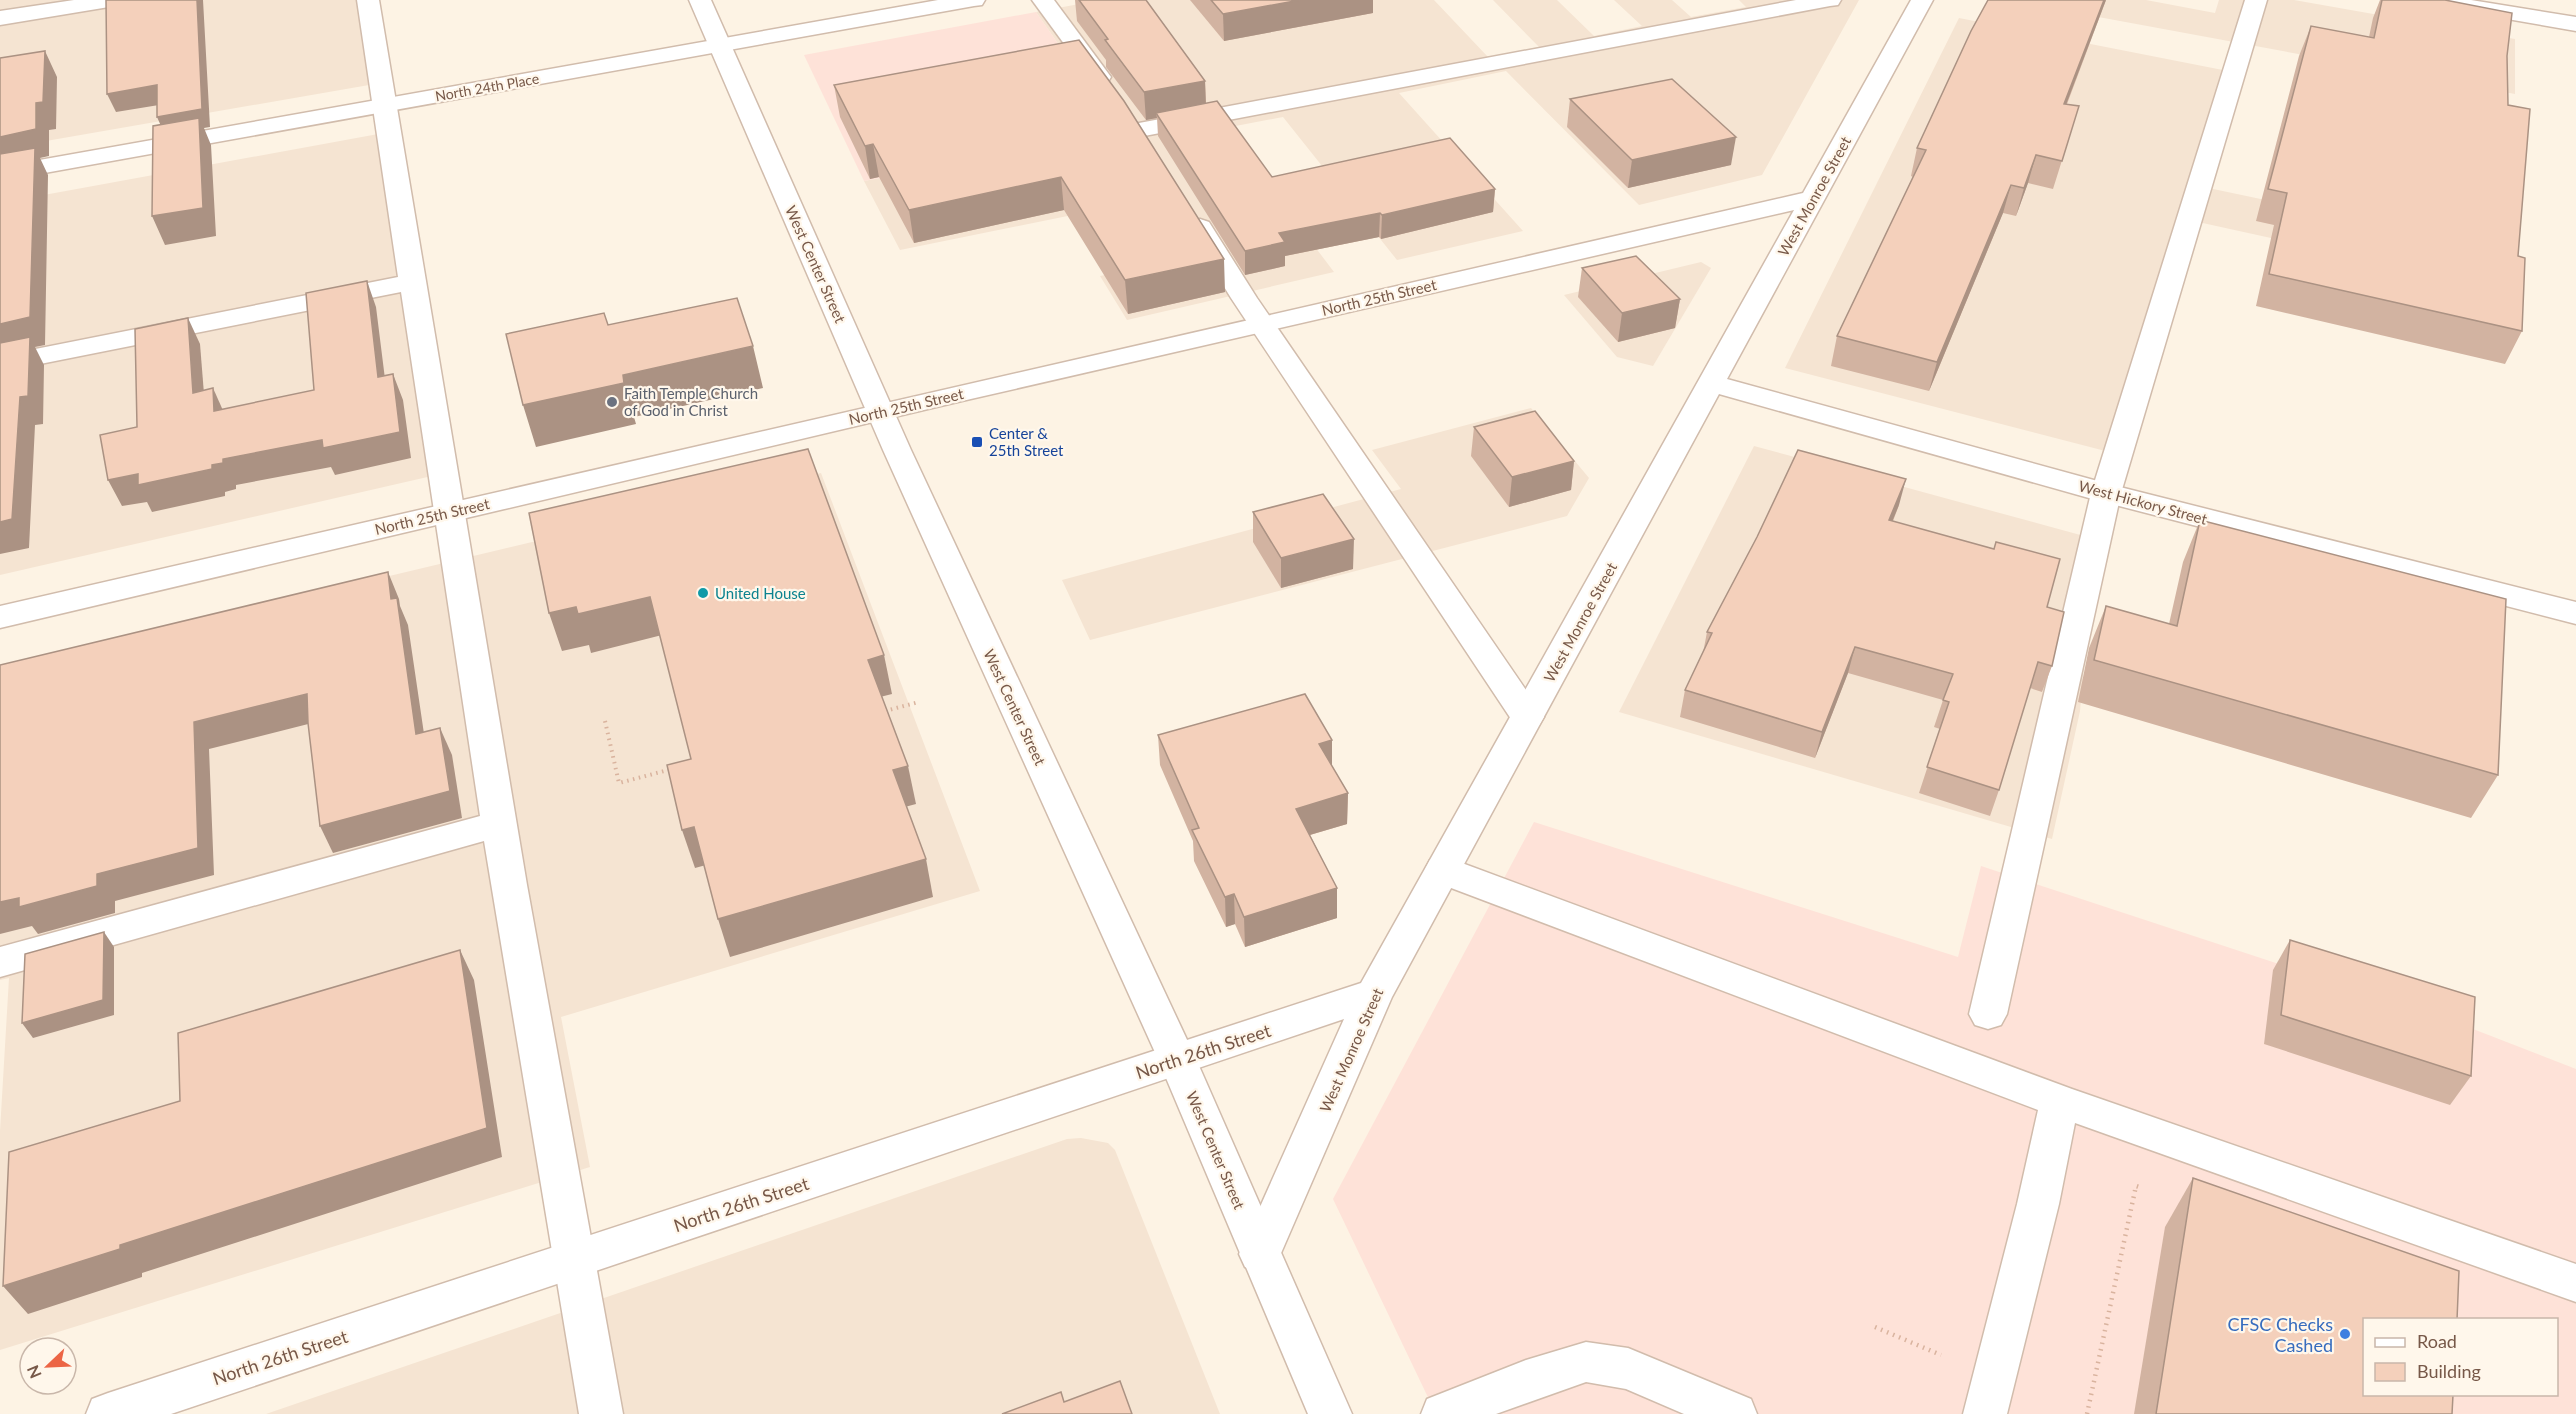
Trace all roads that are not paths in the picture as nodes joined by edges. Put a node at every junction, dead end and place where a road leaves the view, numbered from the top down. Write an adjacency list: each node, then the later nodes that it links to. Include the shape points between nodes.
1 (115, 0): 10 (street)
2 (368, 0): 13 (street)
3 (700, 0): 12 (street, West Center Street)
4 (974, 0): 12 (street, North 24th Place)
5 (1043, 0): 6 (street, via 1134,123)
6 (1830, 0)
7 (1922, 0): 15 (street, West Monroe Street)
8 (2256, 0): 22 (street)
9 (2432, 0): 11 (street)
10 (0, 18)
11 (2576, 24)
12 (720, 46): 13 (street, North 24th Place); 21 (street, West Center Street)
13 (384, 105): 14 (street, North 24th Place); 17 (street)
14 (0, 174)
15 (1812, 198): 18 (street, North 25th Street); 20 (street, West Monroe Street)
16 (1189, 209): 18 (street)
17 (412, 282): 19 (street); 23 (street)
18 (1262, 324): 21 (street, North 25th Street); 26 (street)
19 (0, 364)
20 (1712, 383): 22 (street, West Hickory Street); 26 (street, West Monroe Street)
21 (881, 412): 23 (street, North 25th Street); 32 (street, West Center Street)
22 (2106, 493): 24 (street, West Hickory Street); 31 (street)
23 (447, 513): 25 (street, North 25th Street); 27 (street)
24 (2576, 613)
25 (0, 617)
26 (1527, 717): 28 (street, West Monroe Street)
27 (499, 824): 29 (street); 35 (street)
28 (1443, 870): 30 (street, West Monroe Street); 33 (street)
29 (0, 962)
30 (1374, 994): 32 (street, North 26th Street); 34 (street, West Monroe Street)
31 (1988, 1014)
32 (1177, 1059): 34 (street, West Center Street); 35 (street, North 26th Street)
33 (2060, 1101): 36 (street); 37 (street)
34 (1260, 1254): 40 (street, West Center Street)
35 (572, 1260): 38 (street, North 26th Street); 39 (street)
36 (2576, 1283)
37 (1989, 1396)
38 (108, 1414)
39 (601, 1414)
40 (1330, 1414)
41 (1443, 1414): 42 (street, via 1586,1362 1628,1369)
42 (1735, 1414)

